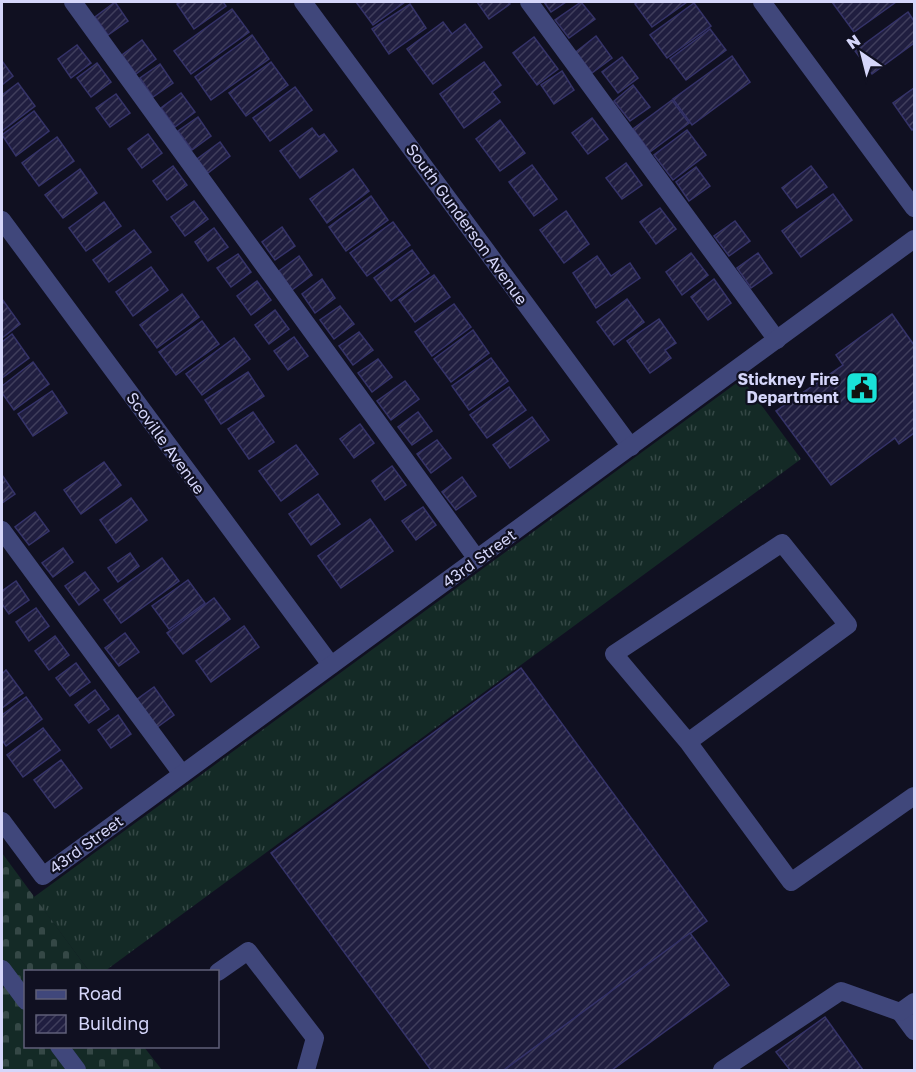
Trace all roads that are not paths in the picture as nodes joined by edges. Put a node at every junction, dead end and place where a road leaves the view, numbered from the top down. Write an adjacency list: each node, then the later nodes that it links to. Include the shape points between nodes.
1 (73, 2): 11 (street)
2 (303, 2): 9 (street, South Gunderson Avenue)
3 (529, 2): 8 (street)
4 (762, 2): 5 (street)
5 (915, 208)
6 (2, 220): 12 (street, Scoville Avenue)
7 (915, 239): 8 (street, 43rd Street)
8 (777, 340): 9 (street, 43rd Street)
9 (631, 447): 11 (street, 43rd Street)
10 (2, 530): 14 (street)
11 (477, 559): 12 (street, 43rd Street)
12 (331, 665): 14 (street, 43rd Street)
13 (688, 742): 13 (street, via 848,625 782,543 614,654); 15 (street, via 791,882)
14 (182, 774): 16 (street, 43rd Street, via 43,876)
15 (915, 796)
16 (2, 821)
17 (2, 969): 19 (street)
18 (219, 971): 24 (street, via 248,951 315,1038)
19 (24, 998)
20 (907, 1007): 21 (street); 25 (street, via 842,991)
21 (915, 1030)
22 (61, 1048): 23 (street)
23 (77, 1071)
24 (306, 1071)
25 (722, 1071)

